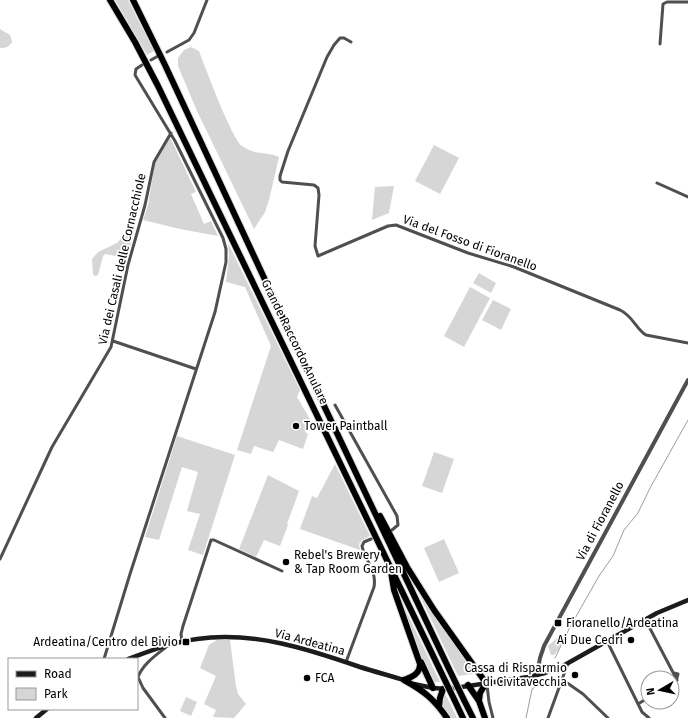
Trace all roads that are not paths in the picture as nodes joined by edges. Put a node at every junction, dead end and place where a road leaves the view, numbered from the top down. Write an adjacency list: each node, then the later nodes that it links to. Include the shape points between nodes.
1 (110, 0): 23 (highway, Grande Raccordo Anulare, via 158,86)
2 (132, 0): 19 (highway, Grande Raccordo Anulare, via 168,71)
3 (207, 0): 7 (street, via 189,40)
4 (688, 2): 6 (street, via 663,4)
5 (351, 42): 15 (street, Via del Fosso di Fioranello, via 340,38 327,57 280,174 282,182 314,185 318,188 315,246 318,256 388,226 396,226 514,267 620,310 646,335)
6 (660, 44)
7 (167, 52)
8 (158, 56): 9 (street)
9 (150, 60)
10 (142, 65): 11 (street, via 136,69 135,75)
11 (171, 133): 14 (street, Via dei Casali delle Cornacchiole, via 154,162 128,265); 16 (street, via 218,226 226,249 226,262 215,312)
12 (657, 183): 13 (street)
13 (688, 197)
14 (113, 341): 16 (street); 22 (street, Via dei Casali delle Cornacchiole, via 52,448)
15 (688, 343)
16 (196, 369): 31 (street)
17 (688, 380): 36 (street, Via di Fioranello, via 544,646)
18 (335, 405): 20 (street, via 397,516 398,525)
19 (370, 502): 39 (highway, via 434,610); 52 (highway, Grande Raccordo Anulare, bridge)
20 (392, 530)
21 (371, 539): 33 (street, via 362,546 374,572 374,587)
22 (0, 559)
23 (390, 565): 30 (highway, via 394,590); 51 (highway, Grande Raccordo Anulare, bridge)
24 (282, 571): 27 (street, via 211,540 183,626)
25 (688, 600): 26 (main road, Via Ardeatina)
26 (645, 619): 28 (main road, Via Ardeatina); 35 (street)
27 (182, 641): 29 (main road, Via Ardeatina); 33 (main road, Via Ardeatina, via 214,637 260,640 287,644)
28 (607, 641): 34 (main road, Via Ardeatina); 44 (street)
29 (169, 645): 32 (main road, Via Ardeatina); 49 (street, via 149,661 138,677)
30 (418, 657): 37 (highway, via 418,672); 41 (highway)
31 (104, 658)
32 (131, 658)
33 (346, 662): 37 (main road, Via Ardeatina)
34 (568, 663): 36 (main road, Via Ardeatina); 38 (street)
35 (671, 670)
36 (537, 675): 39 (main road, Via Ardeatina)
37 (404, 680): 41 (main road, Via Ardeatina); 45 (highway, via 426,693)
38 (563, 680): 47 (street, via 585,696); 55 (street)
39 (486, 683): 40 (main road, Via Ardeatina); 43 (highway); 54 (street)
40 (468, 685): 42 (main road, Via Ardeatina); 43 (highway)
41 (432, 688): 42 (main road, Via Ardeatina)
42 (443, 689): 45 (highway)
43 (479, 701): 53 (highway)
44 (638, 704): 56 (street)
45 (439, 707): 50 (highway)
46 (46, 710): 48 (main road)
47 (606, 717)
48 (36, 718)
49 (165, 718)
50 (446, 718)
51 (463, 718)
52 (473, 718)
53 (485, 718)
54 (493, 718)
55 (548, 718)
56 (649, 718)

